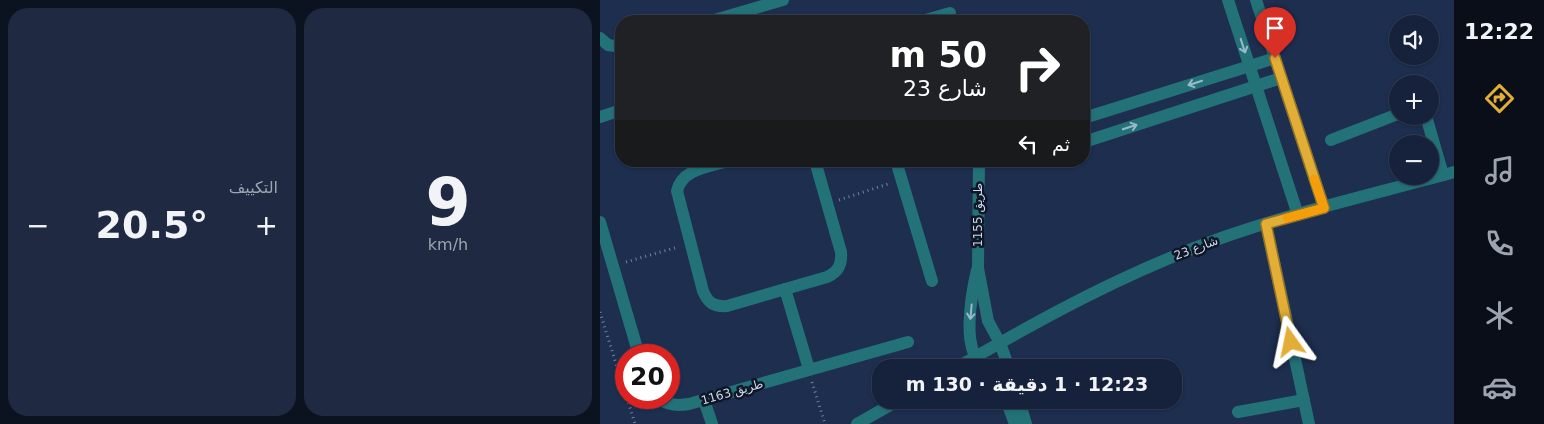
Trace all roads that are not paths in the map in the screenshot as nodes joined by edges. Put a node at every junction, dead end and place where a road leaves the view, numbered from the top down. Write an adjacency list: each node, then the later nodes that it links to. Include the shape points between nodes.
1 (783, 0): 5 (street)
2 (946, 0): 6 (street)
3 (1228, 0): 10 (street, one-way to 10)
4 (1256, 0): 9 (street)
5 (732, 15)
6 (950, 15)
7 (600, 38): 8 (street)
8 (615, 46)
9 (1275, 58): 10 (street); 11 (street)
10 (1250, 66): 12 (street); 13 (street, one-way to 13)
11 (1281, 78): 12 (street); 27 (street)
12 (1256, 86): 15 (street); 28 (street)
13 (1160, 94): 15 (street); 16 (street)
14 (615, 112): 17 (street)
15 (1167, 115): 20 (street, one-way to 15)
16 (1090, 116)
17 (600, 117)
18 (1389, 117): 21 (street)
19 (1429, 125): 26 (street)
20 (1090, 140)
21 (1331, 140)
22 (708, 167): 33 (street, via 689,173 677,191 706,298 719,307)
23 (817, 167): 33 (street, via 842,260 834,274)
24 (898, 167): 32 (street)
25 (979, 167): 31 (street, طريق 1155)
26 (1448, 174): 27 (street, شارع 23)
27 (1324, 208): 28 (street, شارع 23)
28 (1298, 215): 30 (street, شارع 23)
29 (600, 222): 36 (street)
30 (1266, 224): 35 (street, شارع 23, via 1137,272 1049,314); 43 (street)
31 (978, 268): 35 (street, طريق 1155, via 988,322); 37 (street, طريق 1155, one-way to 37, via 970,319 971,346)
32 (932, 281)
33 (785, 289): 41 (street)
34 (908, 342): 41 (street, طريق 1163)
35 (1000, 343): 37 (street, شارع 23); 40 (street, طريق 1155)
36 (636, 344)
37 (975, 356): 38 (street, شارع 23); 39 (street)
38 (970, 359)
39 (977, 359)
40 (1006, 359)
41 (809, 369): 42 (street, طريق 1163)
42 (704, 400): 44 (street, طريق 1163); 49 (street)
43 (1304, 400): 48 (street); 53 (street)
44 (680, 406)
45 (883, 409): 50 (street)
46 (1009, 409): 51 (street)
47 (1022, 409): 52 (street)
48 (1238, 412)
49 (712, 424)
50 (857, 424)
51 (1014, 424)
52 (1026, 424)
53 (1309, 424)

